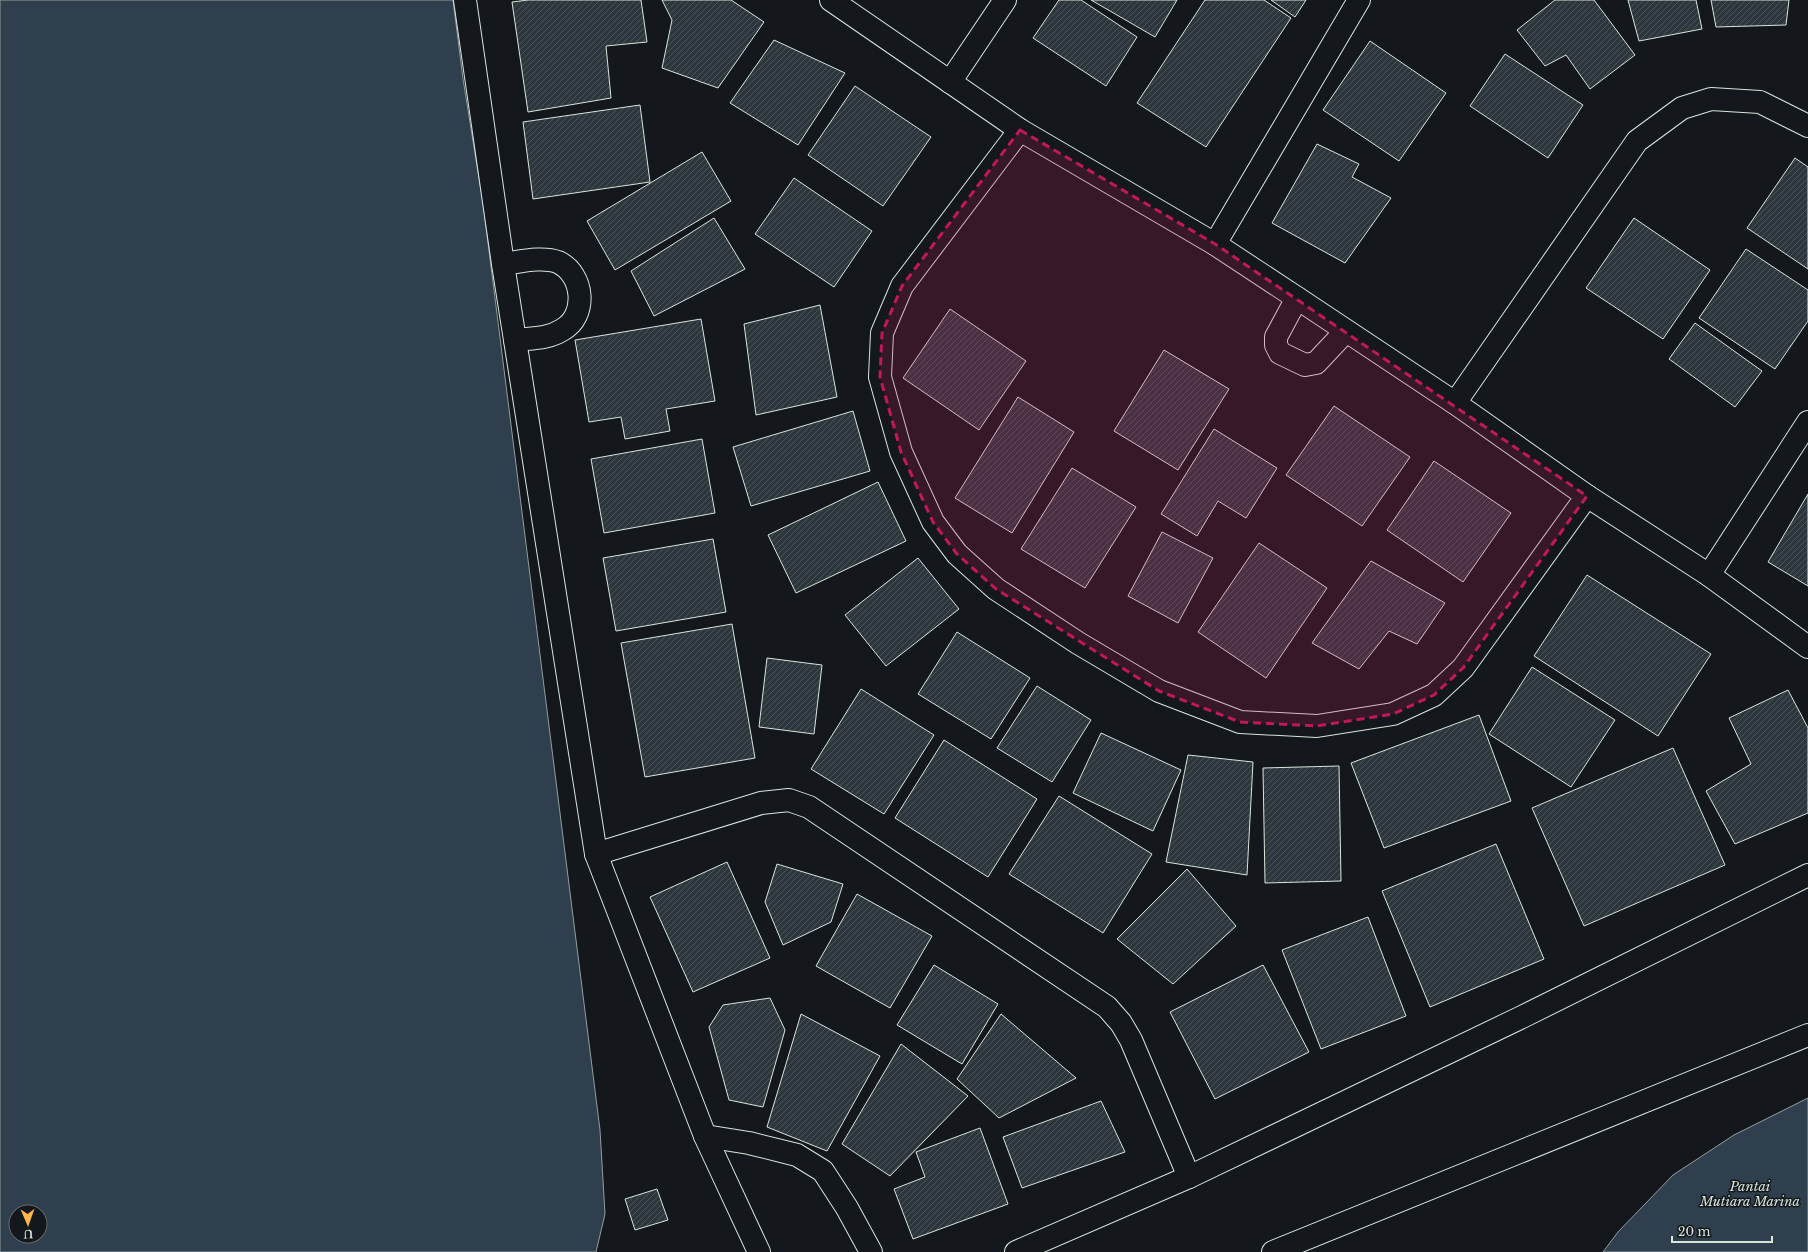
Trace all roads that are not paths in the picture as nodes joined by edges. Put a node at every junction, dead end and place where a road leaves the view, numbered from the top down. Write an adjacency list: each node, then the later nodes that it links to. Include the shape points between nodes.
1 (465, 0): 9 (street)
2 (831, 0): 5 (street)
3 (1005, 0): 5 (street)
4 (1359, 0): 8 (street)
5 (950, 82): 7 (street)
6 (1808, 126): 13 (street, via 1760,102 1711,99 1682,108 1637,141)
7 (1020, 130): 8 (street); 15 (street, via 902,286 882,333 880,377 901,452 933,522 957,554 996,589 1078,643 1159,691 1240,722 1317,726 1393,714 1434,695 1463,668)
8 (1215, 244): 10 (street)
9 (503, 264): 12 (street); 12 (street, via 544,260 557,262 574,275 580,296 576,318 564,330 548,337)
10 (1297, 298): 11 (street); 11 (street, via 1276,337 1280,353 1305,365 1316,363)
11 (1346, 331): 13 (street)
12 (515, 340): 18 (street)
13 (1455, 403): 15 (street)
14 (1808, 422): 16 (street)
15 (1587, 496): 16 (street)
16 (1709, 575): 17 (street)
17 (1808, 647)
18 (596, 854): 21 (street); 22 (street, via 761,803 789,800 809,807 1107,1007 1131,1040)
19 (1808, 875): 22 (street, via 1522,1017)
20 (1808, 1035): 26 (street)
21 (704, 1136): 23 (street); 24 (street, via 749,1143 797,1155 823,1171)
22 (1189, 1177): 25 (street)
23 (759, 1252)
24 (871, 1252)
25 (1016, 1252)
26 (1273, 1252)

